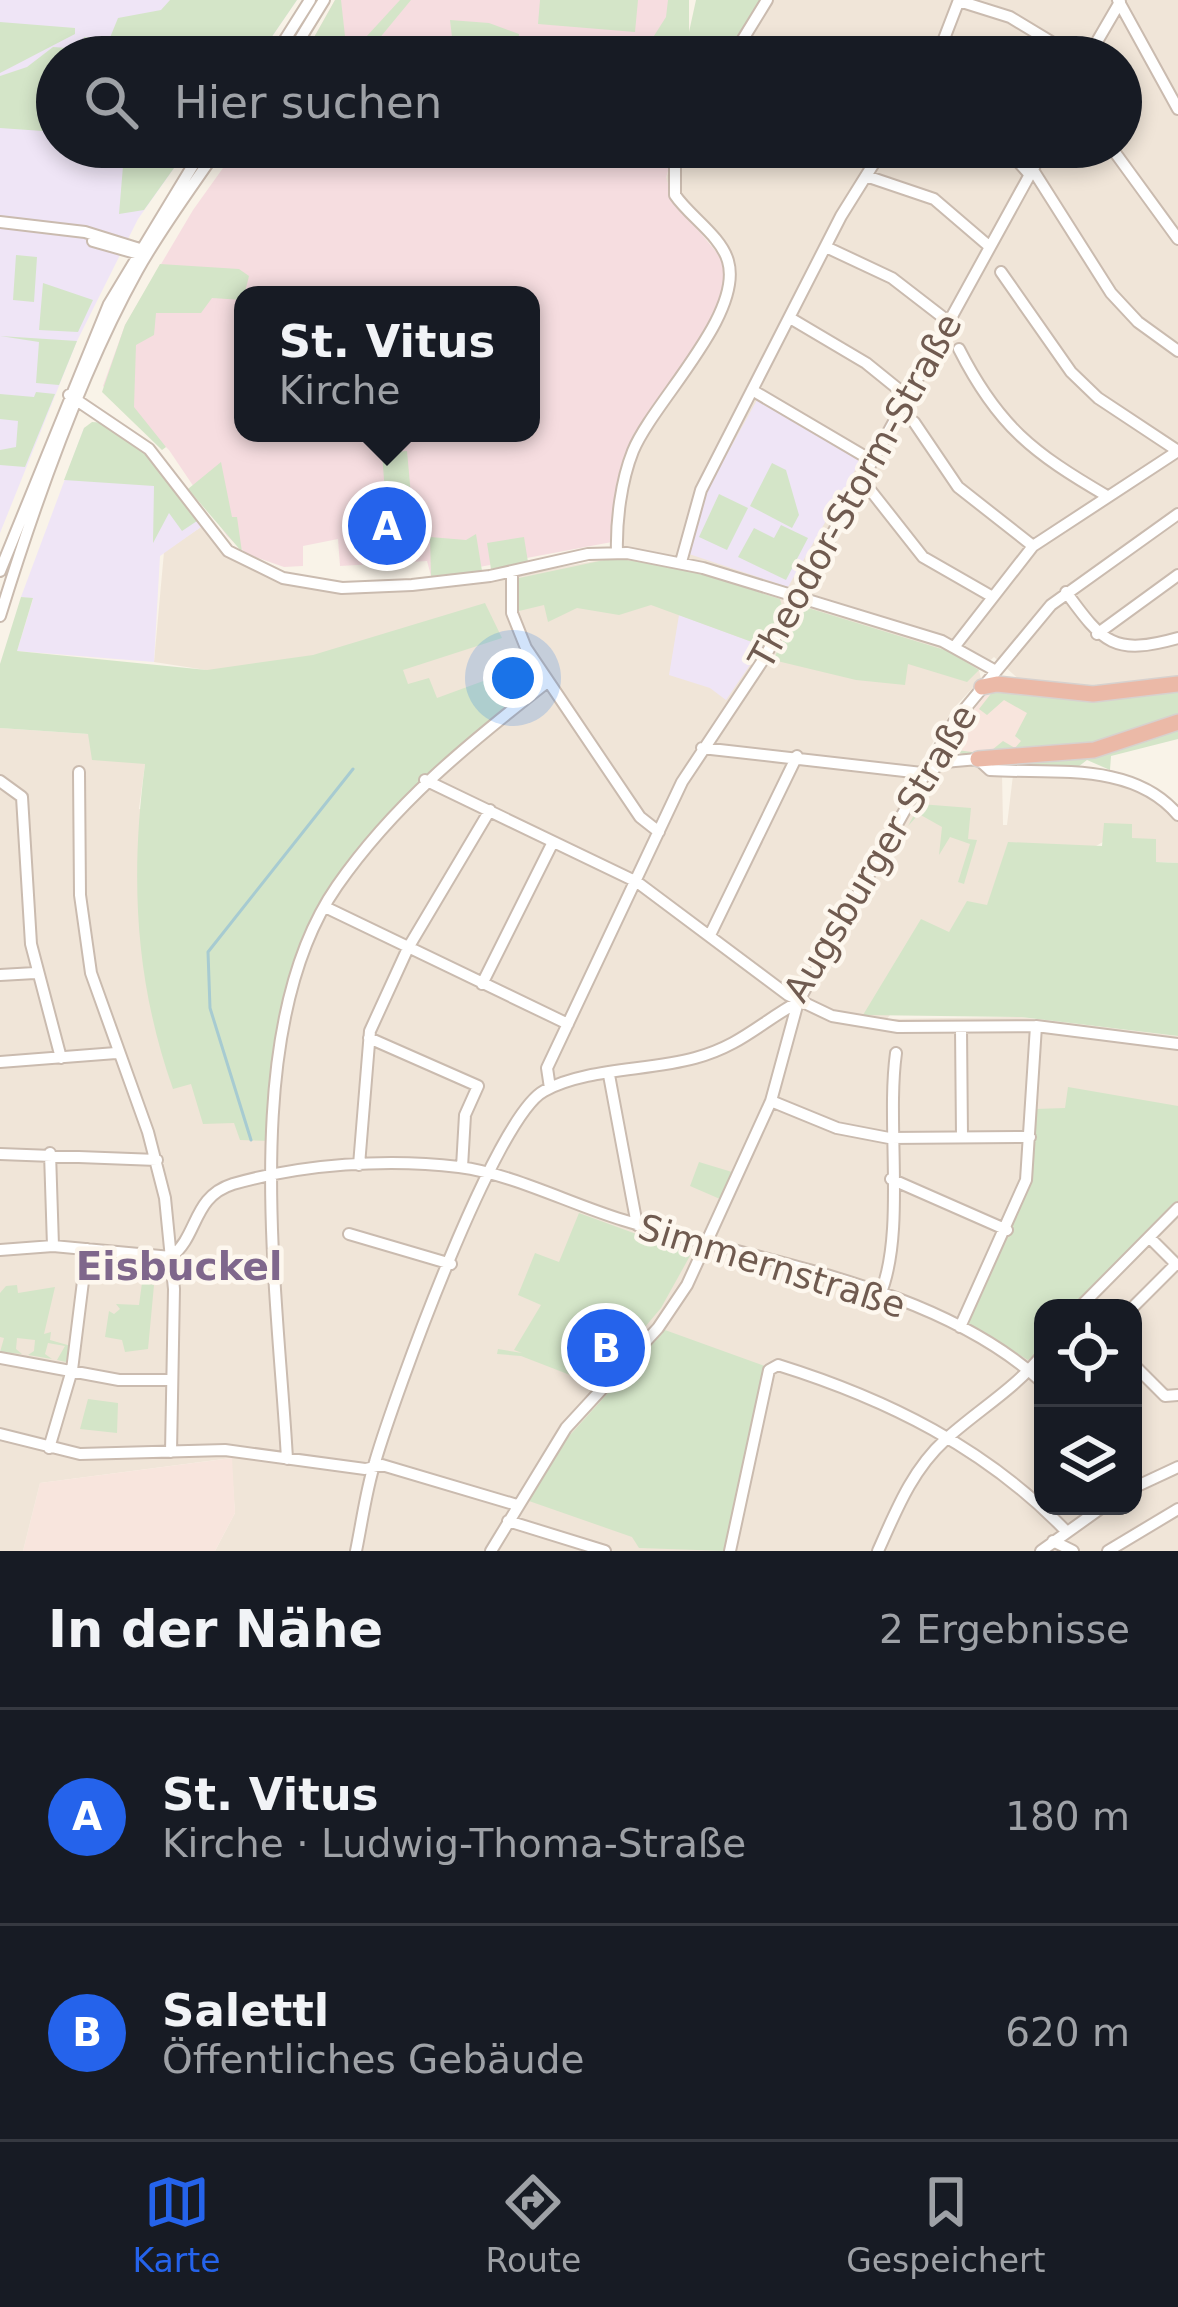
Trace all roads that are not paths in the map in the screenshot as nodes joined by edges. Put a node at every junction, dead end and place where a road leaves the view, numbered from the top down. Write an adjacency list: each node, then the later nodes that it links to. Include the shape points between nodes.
1 (310, 0): 6 (street)
2 (324, 0): 7 (street)
3 (767, 0): 8 (street)
4 (959, 1): 9 (street); 10 (street, via 1010,17)
5 (1120, 1): 11 (street); 12 (street)
6 (287, 36)
7 (302, 36)
8 (745, 36)
9 (945, 36)
10 (1034, 36)
11 (1100, 36)
12 (1139, 36)
13 (1142, 42): 14 (street)
14 (1178, 110)
15 (191, 168): 27 (street)
16 (203, 168): 27 (street)
17 (675, 168): 45 (street, via 675,195 725,255 727,284 715,321 632,454)
18 (871, 168): 22 (street)
19 (1034, 168): 26 (street, Theodor-Storm-Straße)
20 (1040, 168): 34 (street, via 1111,293)
21 (1127, 168): 24 (street)
22 (866, 176): 25 (street); 26 (street, via 934,200)
23 (0, 226): 27 (street)
24 (1178, 239)
25 (826, 247): 30 (street); 32 (street, via 892,278)
26 (990, 247): 32 (street, Theodor-Storm-Straße)
27 (142, 251): 29 (street); 31 (street)
28 (1001, 272): 39 (street, via 1071,372)
29 (109, 304): 31 (street); 37 (street)
30 (790, 318): 35 (street); 36 (street)
31 (114, 320): 37 (street)
32 (949, 322): 36 (street, Theodor-Storm-Straße)
33 (959, 349): 42 (street, via 1000,421)
34 (1178, 352)
35 (752, 390): 40 (street); 46 (street, via 701,490)
36 (908, 397): 40 (street, Theodor-Storm-Straße)
37 (74, 400): 47 (street); 48 (street, via 137,439 220,544 260,570 354,588); 53 (street)
38 (914, 422): 44 (street, via 959,488)
39 (1178, 451): 42 (street)
40 (871, 460): 41 (street, Theodor-Storm-Straße)
41 (857, 482): 51 (street, via 922,557); 52 (street, Theodor-Storm-Straße)
42 (1107, 496): 44 (street)
43 (1178, 514): 50 (street, Augsburger Straße)
44 (1033, 546): 51 (street)
45 (617, 553): 46 (street); 48 (street)
46 (681, 562): 52 (street)
47 (0, 571)
48 (512, 572): 58 (street, via 512,613)
49 (1178, 575): 54 (street)
50 (1066, 592): 54 (street); 57 (street, Augsburger Straße)
51 (992, 596): 56 (street)
52 (796, 598): 56 (street); 64 (street, Theodor-Storm-Straße)
53 (0, 616)
54 (1097, 634): 55 (street, via 1129,649)
55 (1178, 638)
56 (955, 646): 57 (street)
57 (996, 671): 60 (street, Augsburger Straße); 61 (highway)
58 (546, 683): 69 (street); 73 (street, via 640,817)
59 (1178, 684): 61 (highway)
60 (982, 687): 61 (highway); 63 (street, Augsburger Straße)
61 (1044, 692)
62 (1178, 722): 66 (highway, via 1094,750)
63 (943, 738): 66 (street, via 947,752); 68 (street, Augsburger Straße)
64 (703, 748): 65 (street); 73 (street, Theodor-Storm-Straße)
65 (797, 756): 68 (street); 77 (street)
66 (969, 759): 68 (street); 72 (street, via 990,770 1137,783)
67 (79, 772): 90 (street, via 82,927)
68 (919, 777): 82 (street, Augsburger Straße)
69 (425, 780): 71 (street); 76 (street)
70 (0, 781): 79 (street, via 15,787 24,805)
71 (490, 810): 74 (street); 78 (street)
72 (1178, 815)
73 (659, 832): 75 (street, Theodor-Storm-Straße)
74 (553, 842): 75 (street); 81 (street)
75 (637, 882): 77 (street); 84 (street, Theodor-Storm-Straße)
76 (325, 908): 78 (street); 106 (street, via 287,1006)
77 (710, 935): 82 (street)
78 (408, 948): 81 (street); 88 (street)
79 (35, 973): 80 (street); 92 (street)
80 (0, 974)
81 (482, 984): 84 (street)
82 (798, 1002): 83 (street, Augsburger Straße); 86 (street); 87 (street, via 859,1023)
83 (775, 1020): 86 (street); 94 (street, Augsburger Straße, via 715,1052)
84 (568, 1024): 95 (street, Theodor-Storm-Straße, via 547,1068)
85 (1036, 1026): 87 (street); 89 (street); 97 (street)
86 (792, 1028): 96 (street)
87 (961, 1028): 99 (street)
88 (369, 1038): 103 (street); 104 (street, via 478,1086 465,1114)
89 (1178, 1044)
90 (116, 1053): 92 (street); 102 (street)
91 (896, 1053): 98 (street)
92 (61, 1058): 93 (street)
93 (0, 1062)
94 (609, 1075): 95 (street, Augsburger Straße); 109 (street)
95 (550, 1088): 105 (street, Augsburger Straße, via 529,1100)
96 (771, 1101): 98 (street, via 837,1128); 114 (street)
97 (1030, 1137): 99 (street); 110 (street, via 1026,1180)
98 (889, 1138): 99 (street); 107 (street)
99 (962, 1138)
100 (50, 1153): 101 (street); 102 (street); 113 (street)
101 (0, 1154)
102 (157, 1160): 117 (street)
103 (359, 1165): 104 (street, Simmernstraße); 106 (street, Simmernstraße)
104 (462, 1167): 105 (street, Simmernstraße)
105 (488, 1174): 109 (street, Simmernstraße); 118 (street)
106 (270, 1178): 117 (street, Simmernstraße, via 206,1199); 136 (street)
107 (891, 1179): 110 (street); 120 (street)
108 (1178, 1208): 112 (street)
109 (637, 1225): 114 (street, Simmernstraße)
110 (1007, 1230): 123 (street)
111 (349, 1234): 118 (street)
112 (1150, 1238): 119 (street); 121 (street)
113 (53, 1246): 115 (street); 116 (street)
114 (707, 1247): 120 (street, Simmernstraße); 140 (street, via 658,1328 566,1428)
115 (87, 1249): 117 (street); 126 (street)
116 (0, 1250)
117 (171, 1257): 130 (street)
118 (451, 1264): 137 (street)
119 (1177, 1265): 122 (street)
120 (880, 1295): 123 (street, Simmernstraße)
121 (1088, 1299)
122 (1141, 1299)
123 (961, 1328): 127 (street, Simmernstraße)
124 (0, 1358): 126 (street)
125 (1034, 1365): 127 (street)
126 (72, 1370): 130 (street); 134 (street)
127 (1030, 1370): 129 (street, Simmernstraße); 133 (street)
128 (1142, 1373): 131 (street, via 1165,1396)
129 (1034, 1374)
130 (168, 1380): 135 (street)
131 (1178, 1394)
132 (0, 1434): 134 (street)
133 (949, 1436): 144 (street); 149 (street, via 868,1396 772,1366); 150 (street, via 907,1489)
134 (49, 1448): 135 (street)
135 (171, 1452): 136 (street)
136 (287, 1460): 137 (street)
137 (373, 1467): 140 (street); 146 (street)
138 (1178, 1467): 139 (street)
139 (1142, 1482)
140 (517, 1504): 143 (street)
141 (1178, 1509): 153 (street)
142 (1090, 1515): 144 (street)
143 (508, 1521): 147 (street); 148 (street)
144 (1066, 1531): 145 (street)
145 (1053, 1541): 151 (street); 152 (street)
146 (356, 1551)
147 (491, 1551)
148 (605, 1551)
149 (730, 1551)
150 (878, 1551)
151 (1041, 1551)
152 (1073, 1551)
153 (1108, 1551)

